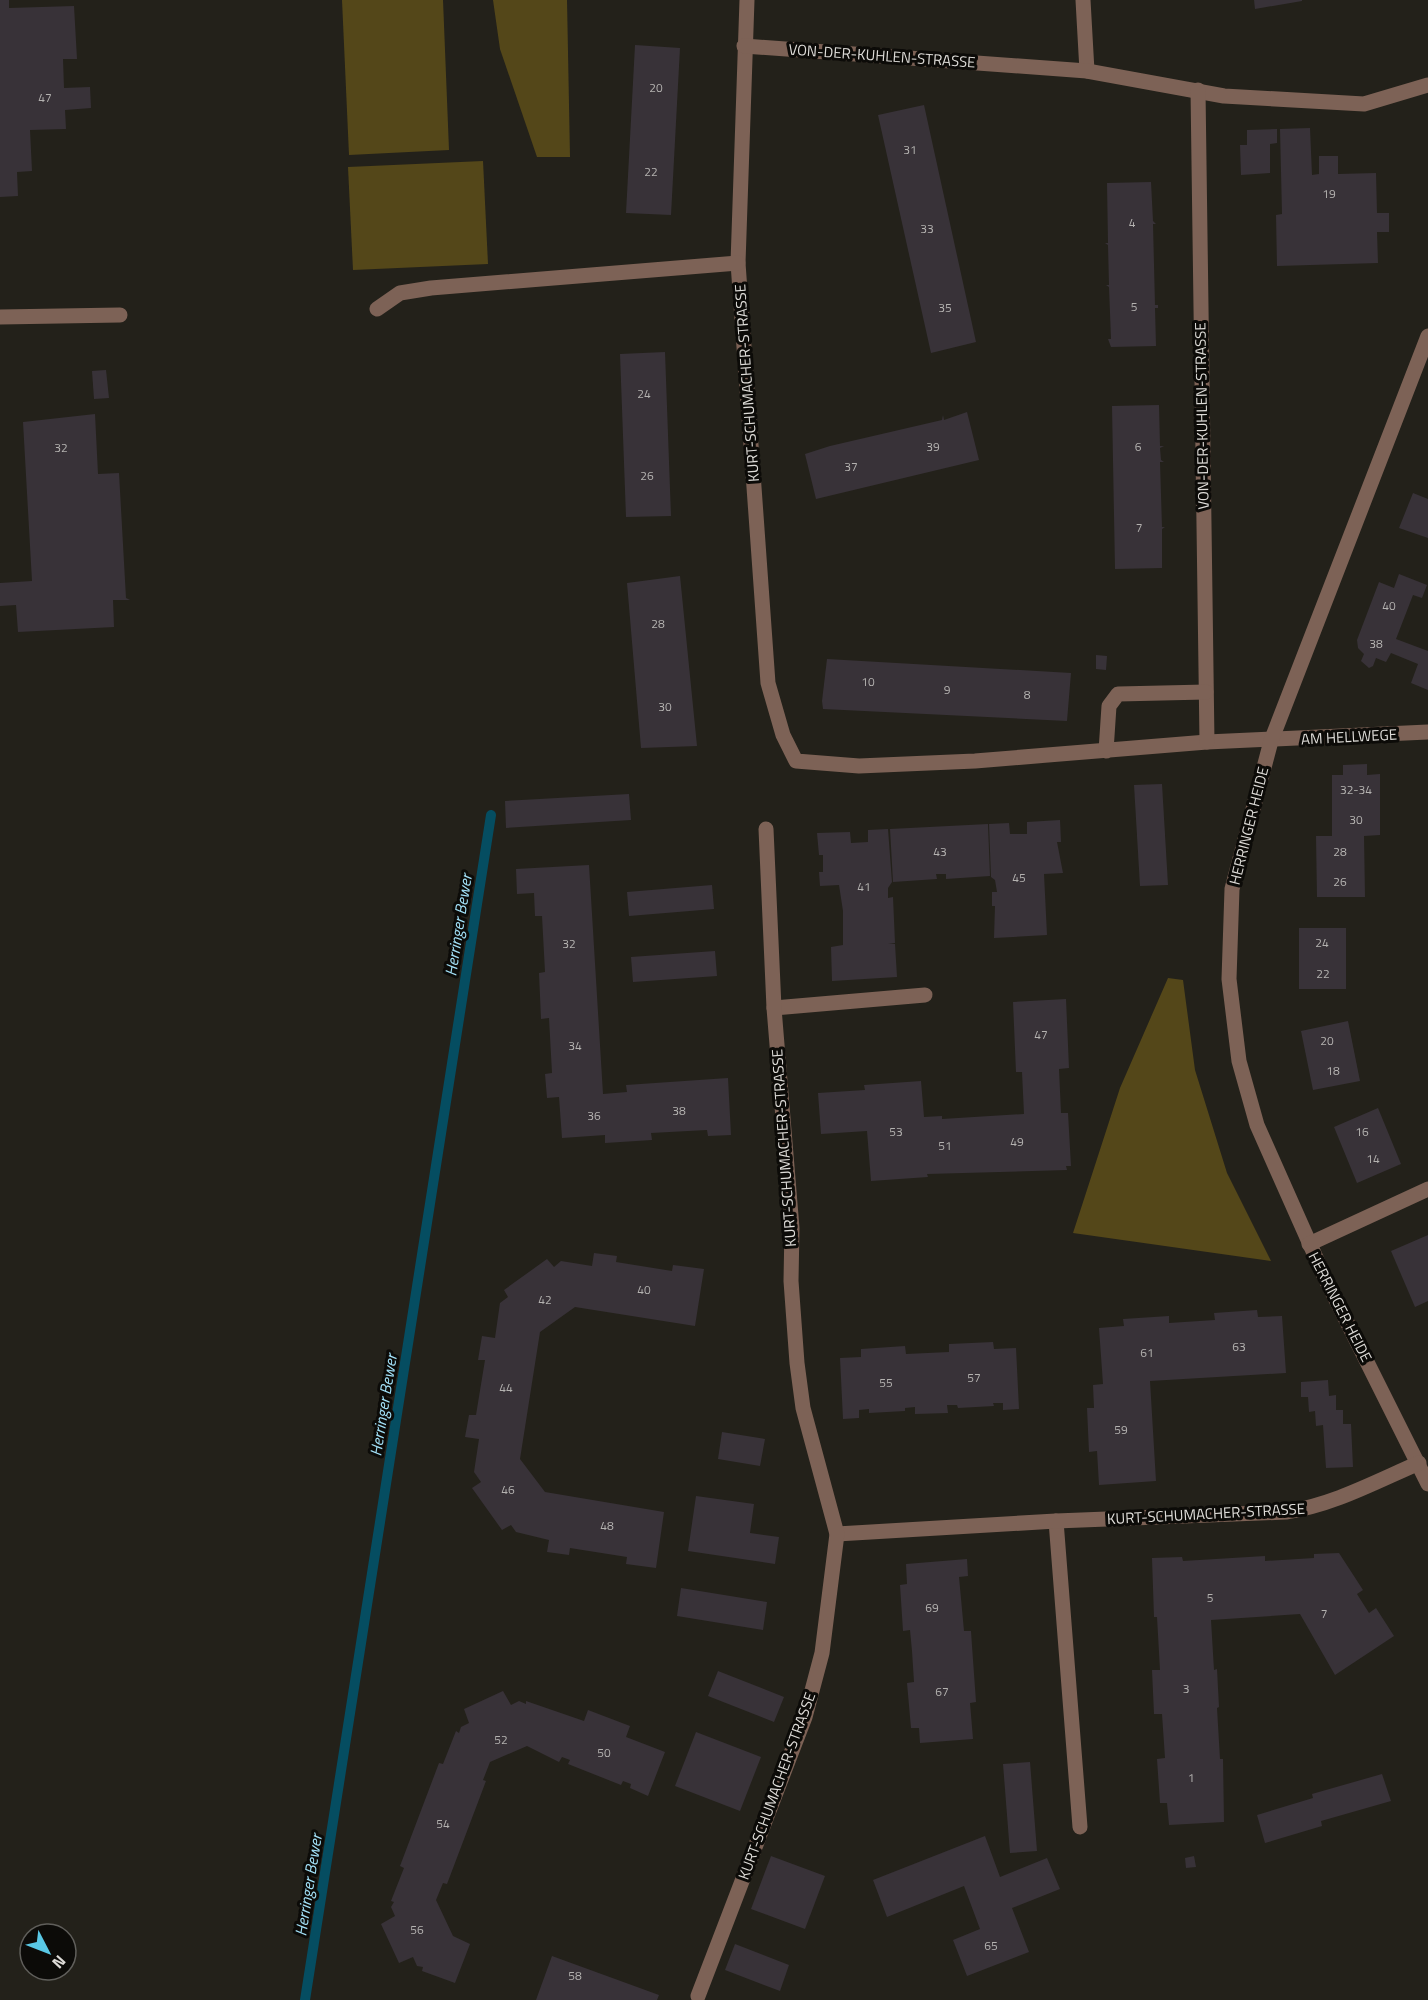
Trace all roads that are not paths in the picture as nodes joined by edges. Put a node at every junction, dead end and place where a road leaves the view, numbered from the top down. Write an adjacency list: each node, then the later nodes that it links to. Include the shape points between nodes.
1 (747, 0): 3 (street, KURT-SCHUMACHER-STRASSE)
2 (1083, 0): 4 (street)
3 (744, 46): 4 (street, VON-DER-KUHLEN-STRASSE); 7 (street, KURT-SCHUMACHER-STRASSE)
4 (1087, 71): 6 (street, VON-DER-KUHLEN-STRASSE)
5 (1428, 85): 6 (street, VON-DER-KUHLEN-STRASSE, via 1364,104 1224,96)
6 (1198, 90): 12 (street, VON-DER-KUHLEN-STRASSE)
7 (738, 263): 8 (street, via 431,288 400,293); 16 (street, KURT-SCHUMACHER-STRASSE, via 768,682 783,735 796,761 859,766)
8 (376, 309)
9 (120, 315): 10 (street)
10 (0, 317)
11 (1428, 336): 14 (street, HERRINGER HEIDE)
12 (1206, 692): 15 (street, VON-DER-KUHLEN-STRASSE); 16 (street, via 1118,694 1109,706)
13 (1428, 732): 14 (street, AM HELLWEGE)
14 (1270, 741): 15 (street); 21 (street, HERRINGER HEIDE, via 1232,889 1229,979 1239,1061 1257,1125)
15 (1207, 742): 16 (street)
16 (1106, 751)
17 (766, 829): 19 (street, KURT-SCHUMACHER-STRASSE)
18 (925, 995): 19 (street)
19 (774, 1008): 25 (street, KURT-SCHUMACHER-STRASSE, via 792,1228 797,1363 803,1408)
20 (1428, 1189): 21 (street)
21 (1309, 1244): 22 (street, HERRINGER HEIDE)
22 (1419, 1463): 23 (street, HERRINGER HEIDE); 24 (street, KURT-SCHUMACHER-STRASSE, via 1311,1509)
23 (1428, 1484)
24 (1056, 1521): 25 (street, KURT-SCHUMACHER-STRASSE); 26 (street)
25 (837, 1534): 27 (street, KURT-SCHUMACHER-STRASSE, via 822,1653 805,1717)
26 (1080, 1827)
27 (698, 1996)

